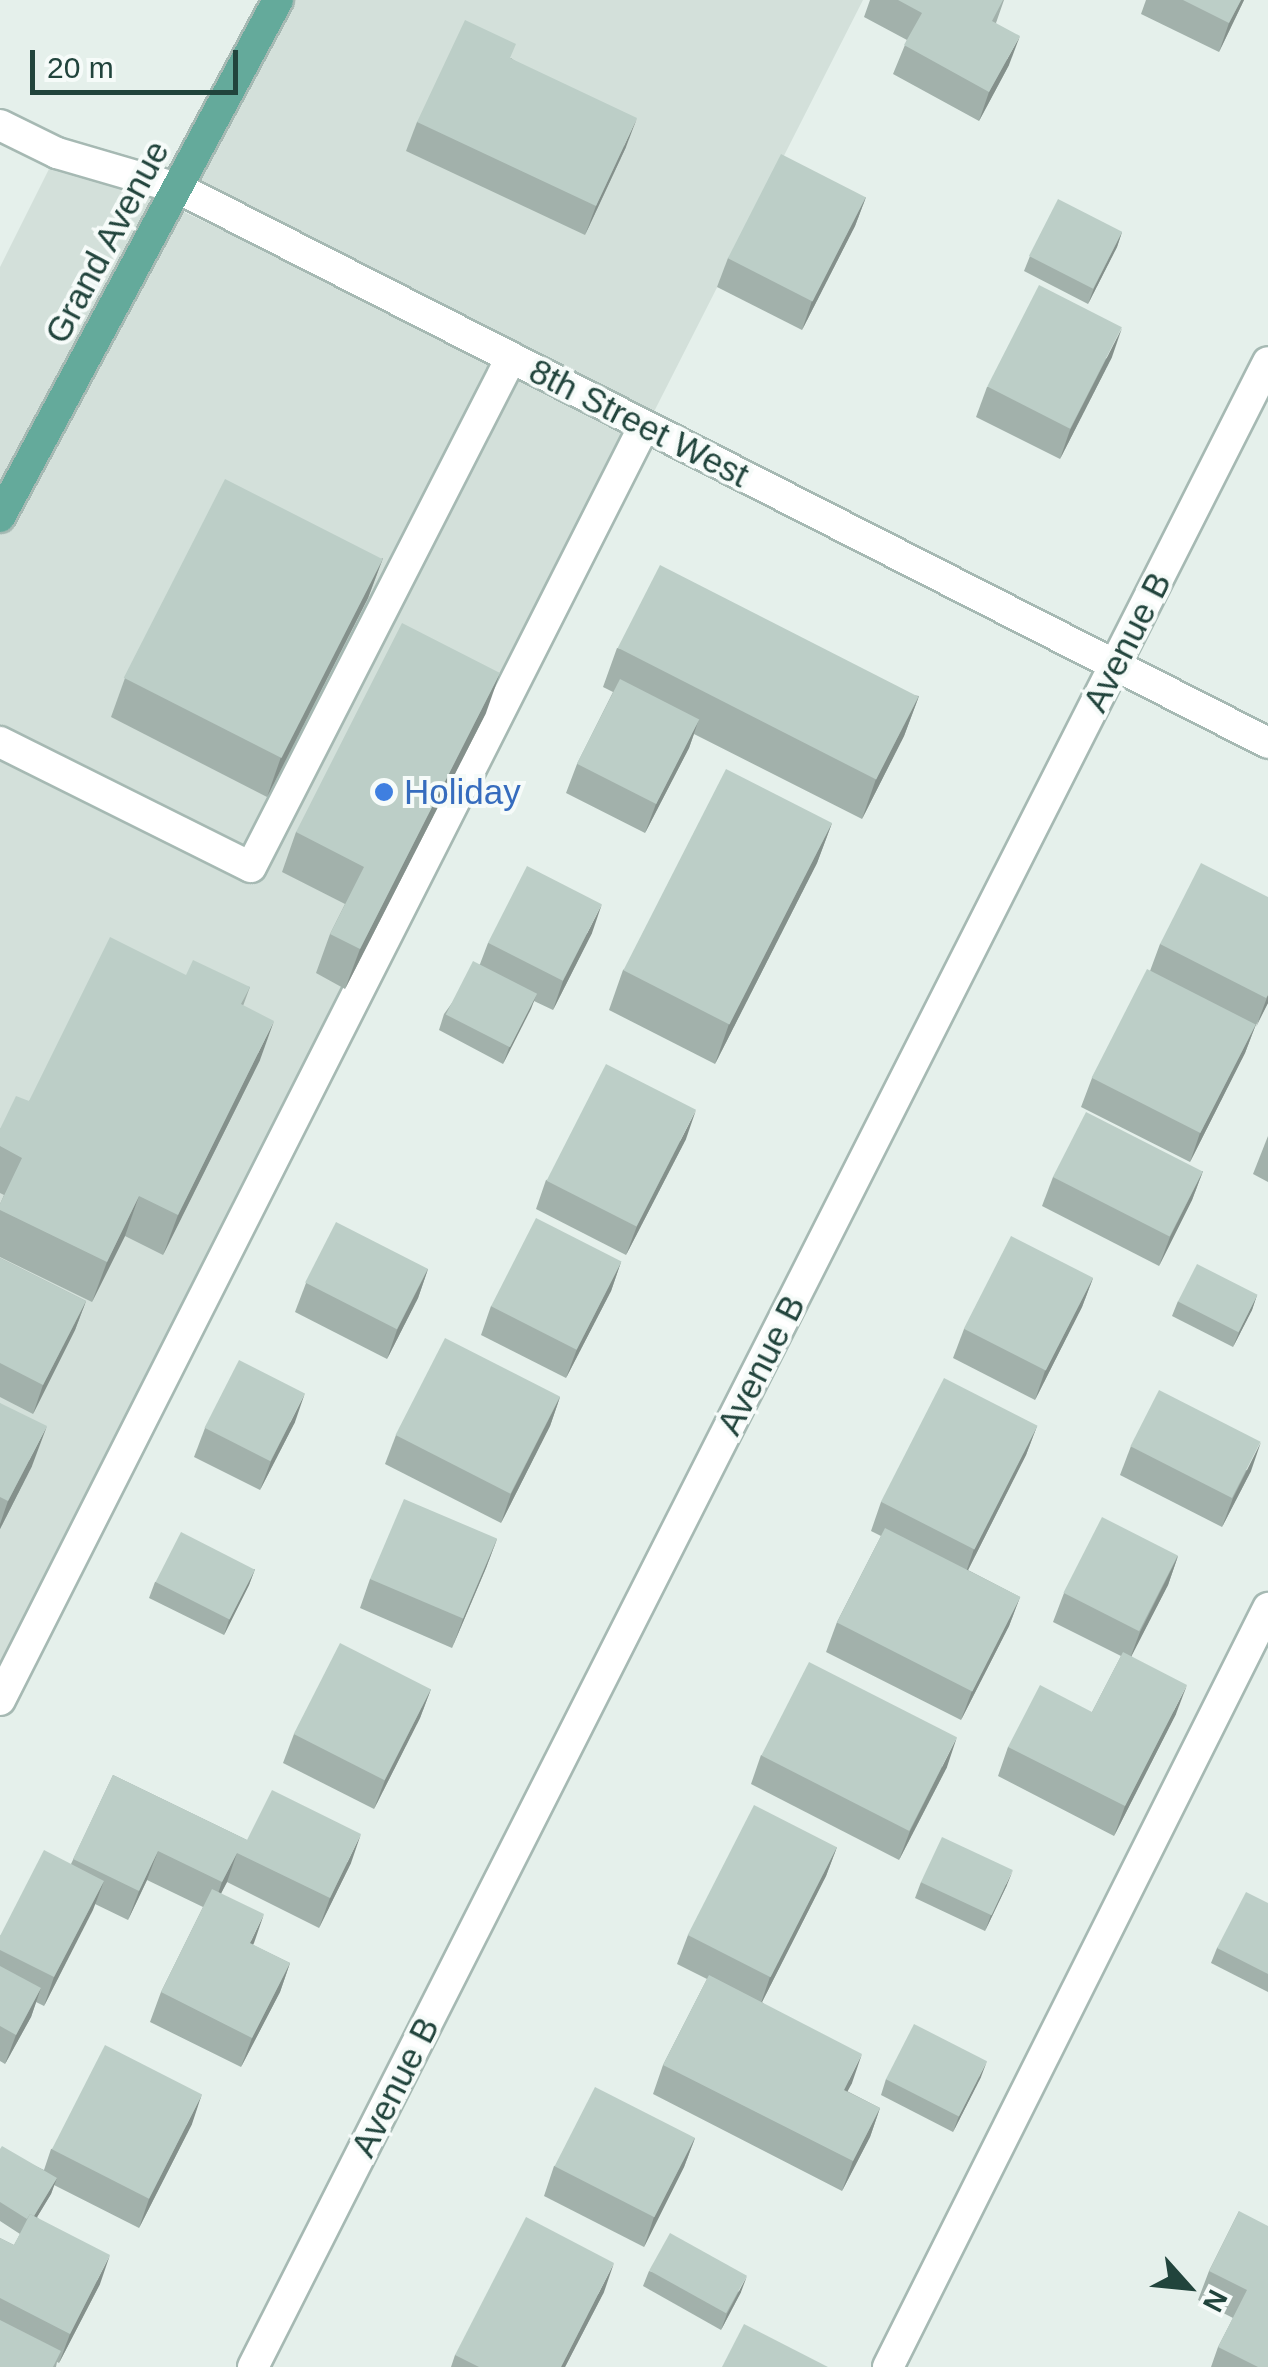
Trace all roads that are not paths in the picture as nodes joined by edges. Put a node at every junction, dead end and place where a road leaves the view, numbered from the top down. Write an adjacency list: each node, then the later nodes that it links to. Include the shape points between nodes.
1 (278, 0): 3 (main road, Grand Avenue)
2 (0, 125): 3 (street, 8th Street West, via 56,154)
3 (180, 189): 4 (street, 8th Street West); 7 (main road, Grand Avenue)
4 (511, 358): 6 (street, 8th Street West); 9 (street, via 252,867)
5 (1268, 362): 8 (street, Avenue B)
6 (644, 426): 8 (street, 8th Street West); 12 (street)
7 (0, 518)
8 (1114, 665): 10 (street, 8th Street West); 13 (street, Avenue B)
9 (0, 742)
10 (1268, 744)
11 (1268, 1608): 14 (street)
12 (0, 1700)
13 (253, 2367)
14 (888, 2367)

